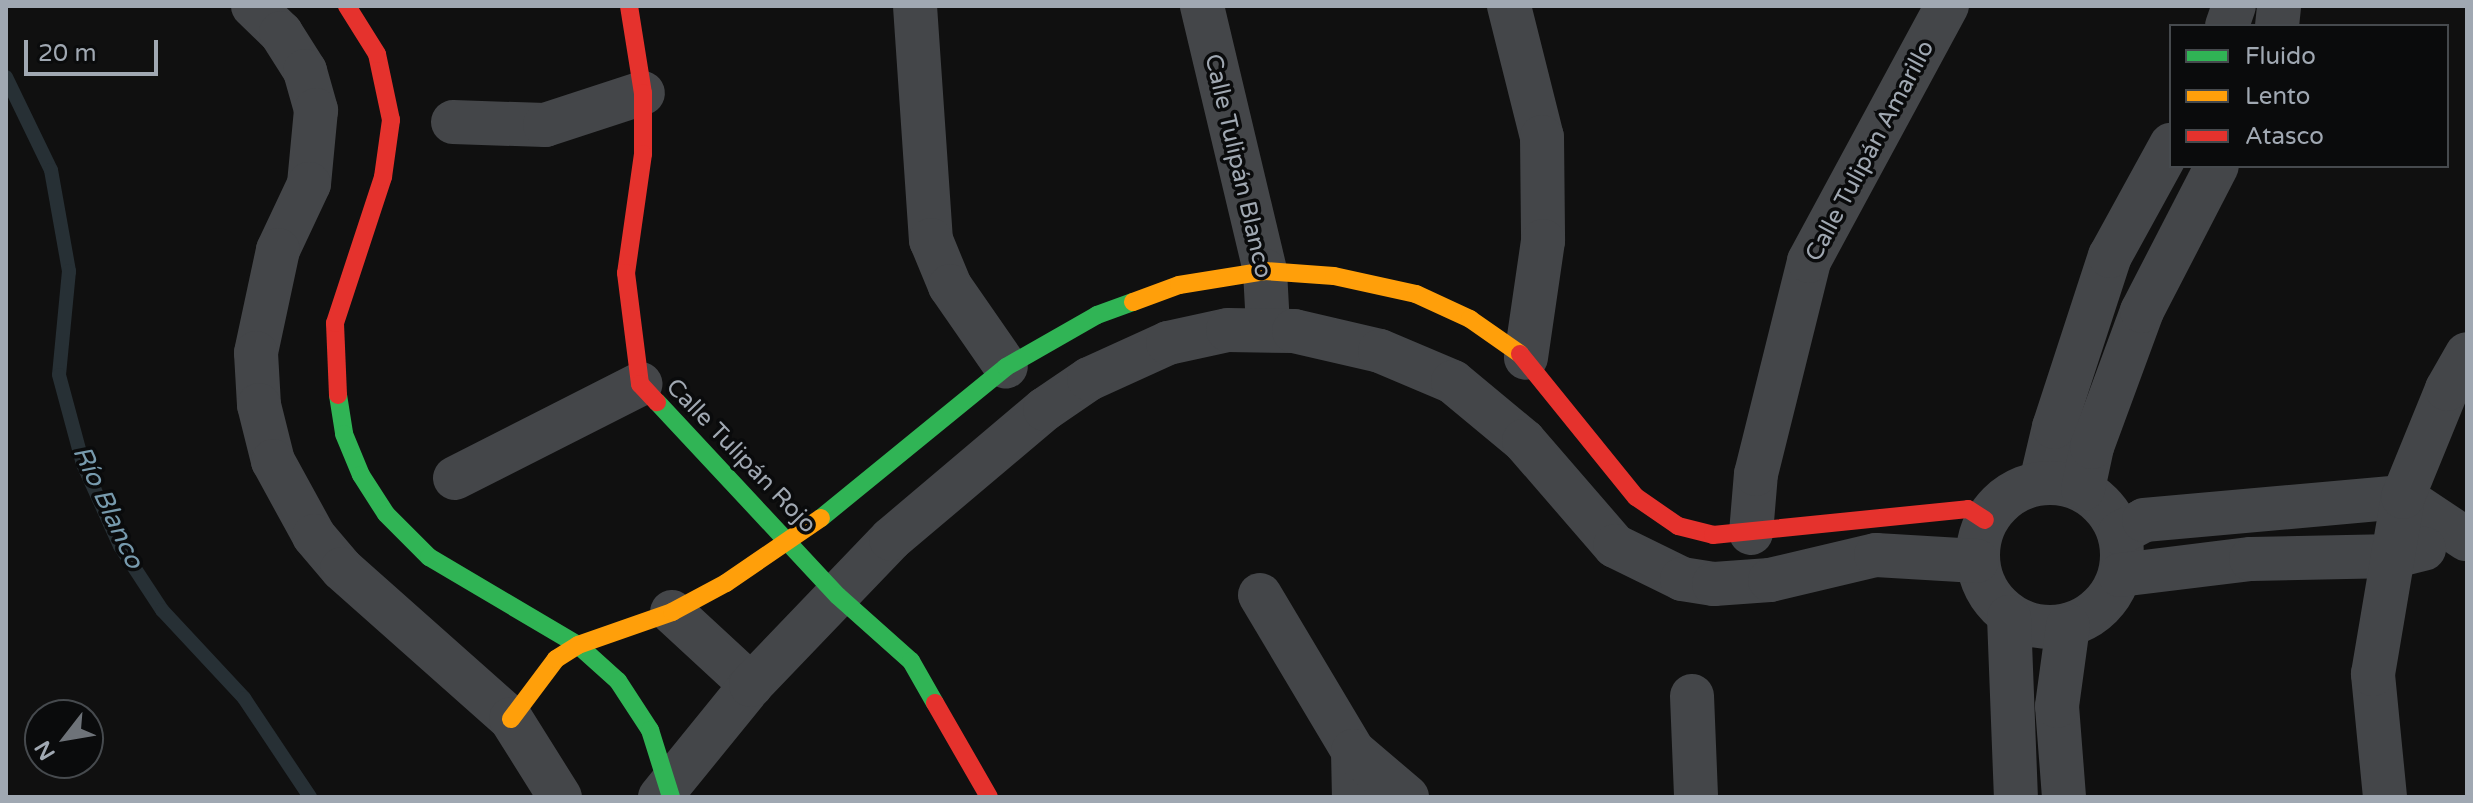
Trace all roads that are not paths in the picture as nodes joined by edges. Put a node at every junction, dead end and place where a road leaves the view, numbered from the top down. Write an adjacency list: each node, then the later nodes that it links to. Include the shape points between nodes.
1 (253, 6): 35 (street, via 281,33 305,71 316,110 309,184 278,250 256,353 259,405 273,461 291,502 342,569)
2 (347, 6): 32 (street, via 377,54 391,120 383,177 335,323 333,366 344,434 361,475 386,514 429,557)
3 (629, 6): 8 (street, Calle Tulipán Rojo)
4 (915, 6): 16 (street, via 931,240 950,286)
5 (1202, 6): 12 (street, Calle Tulipán Blanco)
6 (1509, 6): 15 (street, via 1542,137 1543,241)
7 (1947, 6): 21 (street, Calle Tulipán Amarillo, via 1809,261 1756,474)
8 (643, 93): 9 (street, via 545,125); 17 (street, Calle Tulipán Rojo, via 643,154 626,273)
9 (453, 122)
10 (2169, 149): 19 (street, via 2110,256 2054,427)
11 (2216, 168): 19 (street, via 2142,311 2092,447)
12 (1265, 271): 13 (street, Calle Tulipán Blanco); 15 (street, via 1334,276 1416,294 1470,319); 16 (street, via 1179,285 1097,315)
13 (1268, 327): 24 (street, via 1380,351 1453,382 1524,441 1615,546 1682,579 1714,584 1770,580 1876,555); 28 (street, via 1168,343 1089,379 891,539)
14 (2467, 354): 20 (street)
15 (1526, 358): 21 (street, via 1655,514 1713,535)
16 (1006, 367): 23 (street)
17 (640, 384): 18 (street); 23 (street, Calle Tulipán Rojo)
18 (455, 478)
19 (2062, 486): 24 (street, via 2008,494); 25 (street, via 2106,507)
20 (2403, 497): 22 (street); 25 (street, via 2144,520); 26 (street)
21 (1751, 533): 24 (street, via 1864,516 1968,509)
22 (2466, 539): 26 (street)
23 (790, 541): 28 (street, Calle Tulipán Rojo); 29 (street)
24 (1981, 541): 30 (street, via 1984,587)
25 (2120, 554): 26 (street, via 2251,559); 31 (street, via 2101,607)
26 (2395, 556): 45 (street, via 2373,674)
27 (1260, 595): 36 (street)
28 (838, 596): 33 (street); 38 (street, Calle Tulipán Rojo, via 911,661)
29 (672, 612): 32 (street); 33 (street)
30 (2009, 617): 31 (street, via 2035,626); 43 (street)
31 (2068, 626): 44 (street, via 2057,706)
32 (578, 645): 35 (street, via 538,676); 37 (street, via 636,706)
33 (751, 685): 37 (street)
34 (1692, 696): 42 (street)
35 (511, 719): 39 (street)
36 (1353, 751): 40 (street); 41 (street)
37 (667, 794)
38 (983, 795)
39 (560, 797)
40 (1354, 797)
41 (1407, 797)
42 (1696, 797)
43 (2016, 797)
44 (2064, 797)
45 (2385, 797)

